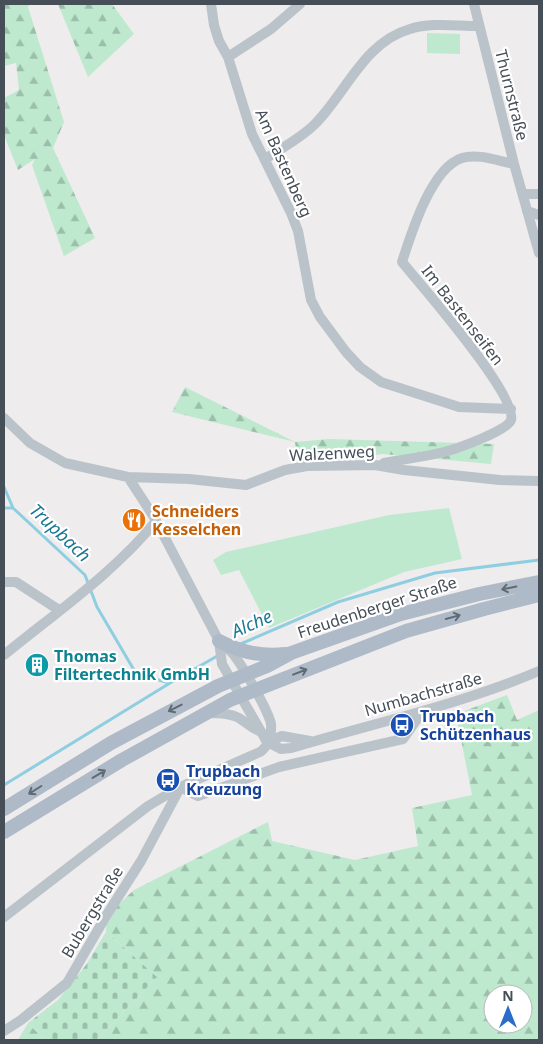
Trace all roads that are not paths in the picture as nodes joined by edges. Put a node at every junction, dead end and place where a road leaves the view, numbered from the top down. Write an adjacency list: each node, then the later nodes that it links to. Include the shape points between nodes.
1 (211, 4): 5 (street, Am Bastenberg, via 214,26)
2 (300, 4): 5 (street, via 271,29)
3 (474, 4): 4 (street, Thurnstraße)
4 (478, 26): 6 (street, via 411,28 392,36 370,54 314,126); 7 (street, Thurnstraße)
5 (228, 57): 6 (street, Am Bastenberg, via 252,134)
6 (265, 159): 13 (street, Am Bastenberg, via 298,231 311,300 320,317 360,367 381,382 459,407)
7 (514, 164): 8 (street, Thurnstraße); 13 (street, Im Bastenseifen, via 471,156 451,164 440,175 425,202 402,262 476,353)
8 (522, 194): 9 (street); 10 (street, Thurnstraße)
9 (539, 194)
10 (528, 211): 11 (street); 12 (street, Thurnstraße)
11 (539, 215)
12 (539, 253)
13 (511, 409): 15 (street, via 511,420 506,426 479,439 445,452)
14 (4, 418): 16 (street, Walzenweg, via 30,443 65,463)
15 (375, 465): 16 (street, Walzenweg, via 292,468 246,485); 17 (street, Walzenweg, via 500,480)
16 (128, 477): 18 (street)
17 (539, 481)
18 (156, 521): 22 (street, via 139,542); 23 (street)
19 (4, 582): 22 (street, via 16,582)
20 (539, 582): 25 (main road, Freudenberger Straße, one-way to 25, via 432,605)
21 (539, 596): 30 (main road, Freudenberger Straße, one-way to 21, via 406,631)
22 (59, 610): 26 (street)
23 (219, 642): 24 (main road); 29 (street, via 222,664)
24 (237, 653): 25 (main road); 28 (street)
25 (291, 653): 28 (main road, Freudenberger Straße)
26 (4, 655)
27 (539, 671): 32 (street, Numbachstraße)
28 (245, 674): 29 (main road, Freudenberger Straße); 30 (street)
29 (230, 680): 31 (street); 37 (main road, Freudenberger Straße, one-way to 37, via 111,743)
30 (256, 691): 31 (main road, Freudenberger Straße); 35 (street, via 271,724)
31 (242, 696): 33 (main road, Freudenberger Straße); 34 (street)
32 (422, 712): 35 (street, Numbachstraße, via 281,749); 36 (street, via 403,739 280,767 198,796)
33 (207, 713): 34 (street, via 233,716); 38 (main road, Freudenberger Straße, one-way to 33)
34 (259, 730): 35 (street)
35 (267, 742): 36 (street, via 264,749 254,756)
36 (180, 788): 39 (street, via 148,806); 40 (street, Bubergstraße, via 141,861 67,983)
37 (4, 809)
38 (4, 832)
39 (4, 917)
40 (4, 1031)

